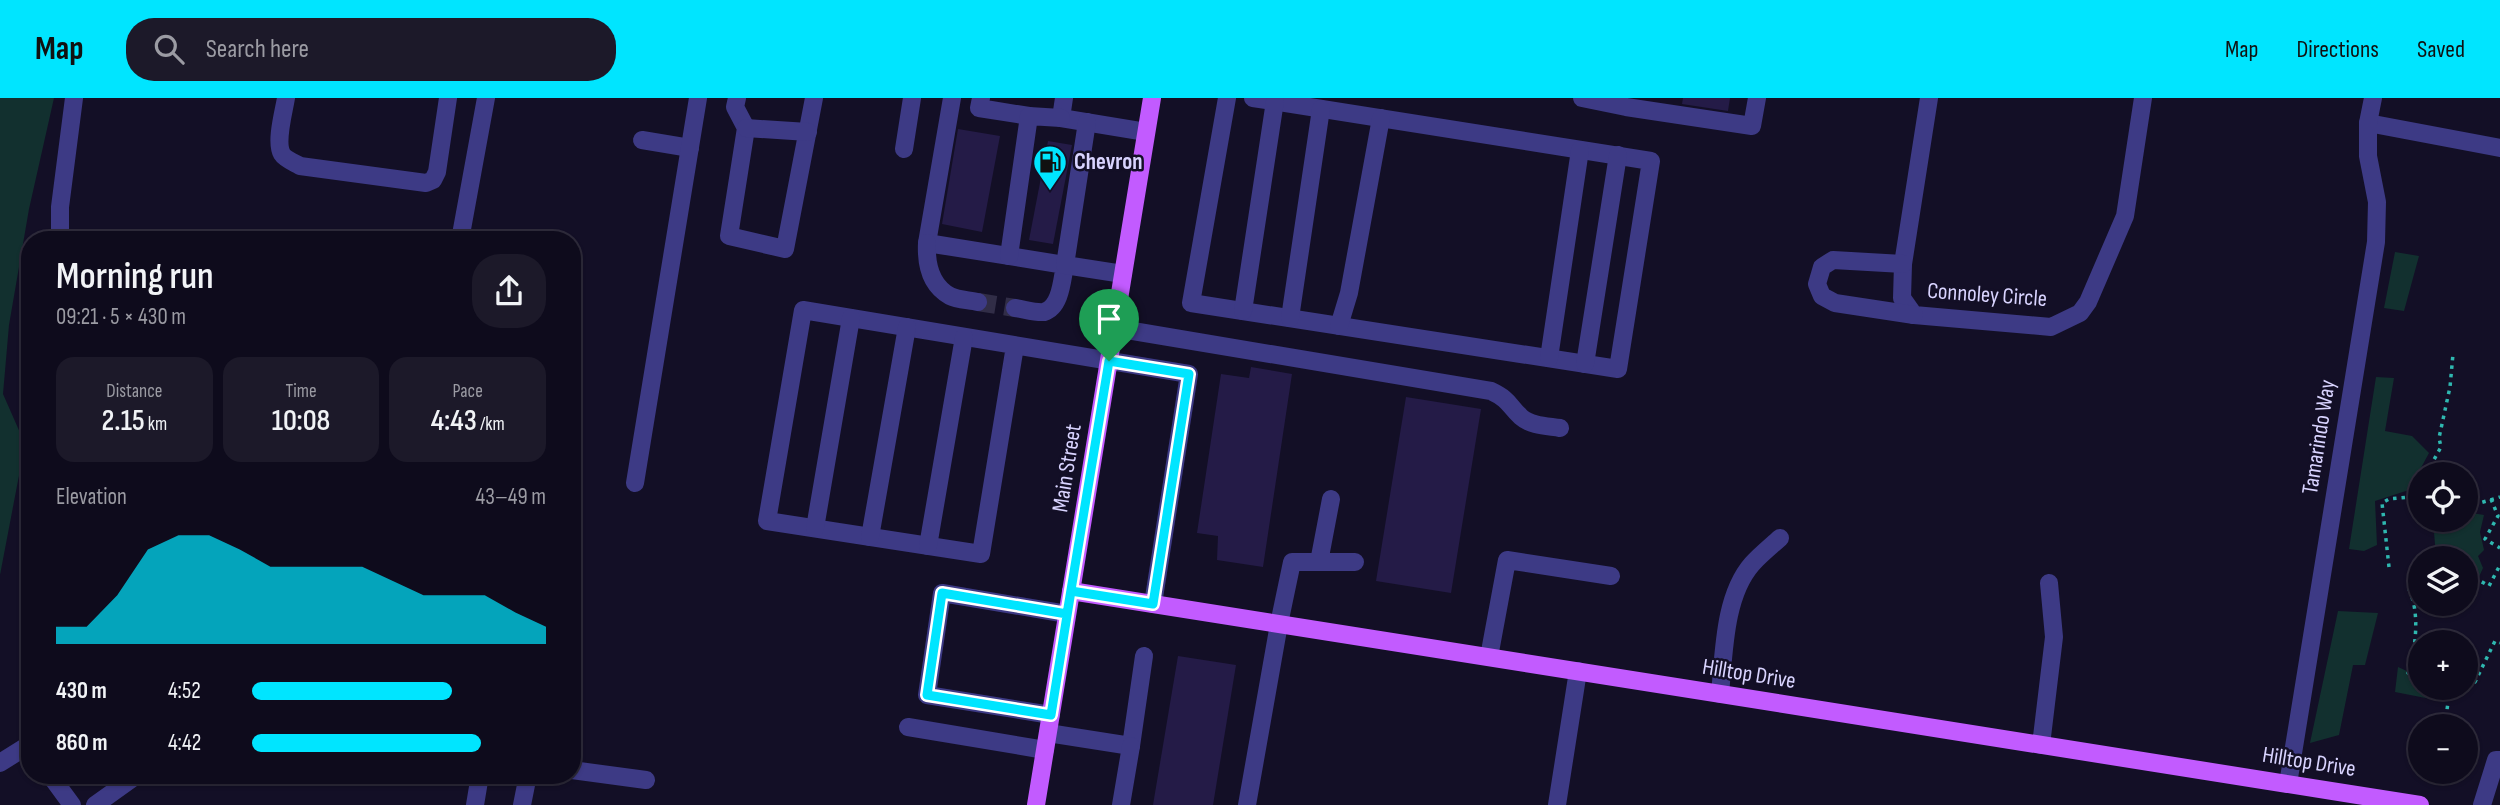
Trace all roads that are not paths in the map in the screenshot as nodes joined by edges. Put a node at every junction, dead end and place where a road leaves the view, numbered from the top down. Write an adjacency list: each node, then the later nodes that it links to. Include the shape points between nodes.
1 (74, 98): 37 (street)
2 (286, 98): 3 (street, via 279,142 289,160 300,166 426,183 437,172)
3 (448, 98)
4 (486, 98): 38 (street)
5 (698, 98): 32 (street)
6 (737, 98): 28 (street, via 735,107)
7 (814, 98): 29 (street)
8 (912, 98): 34 (street)
9 (952, 98): 39 (street)
10 (981, 98): 23 (street, via 979,108)
11 (1064, 98): 24 (street)
12 (1152, 98): 30 (main road, Main Street)
13 (1227, 98): 46 (street, via 1191,303)
14 (1253, 98): 20 (street)
15 (1582, 98): 21 (street)
16 (1757, 98): 21 (street, via 1752,126)
17 (1929, 98): 41 (street, Connoley Circle)
18 (2143, 98): 47 (street, Connoley Circle, via 2125,216 2080,313 2051,327)
19 (2372, 98): 27 (street, Tamarindo Way)
20 (1275, 101): 22 (street); 46 (street)
21 (1627, 103)
22 (1321, 109): 25 (street); 49 (street)
23 (1029, 116): 24 (street); 40 (street)
24 (1061, 118): 26 (street)
25 (1381, 118): 35 (street); 50 (street)
26 (1087, 122): 30 (street); 42 (street)
27 (2368, 123): 33 (street); 91 (street, Tamarindo Way, via 2368,156 2377,202 2376,242)
28 (747, 128): 29 (street); 29 (street, via 729,236 785,249)
29 (808, 132)
30 (1146, 132): 43 (main road, Main Street)
31 (642, 140): 32 (street)
32 (690, 148): 59 (street)
33 (2500, 148)
34 (904, 149)
35 (1580, 150): 36 (street); 55 (street)
36 (1618, 156): 57 (street); 57 (street, via 1651,161 1649,174 1618,369)
37 (60, 231)
38 (462, 231)
39 (927, 243): 40 (street); 44 (street, via 926,263 935,283 951,297)
40 (1009, 256): 42 (street)
41 (1903, 264): 47 (street, Connoley Circle, via 1902,298); 47 (street, Connoley Circle, via 1833,260 1822,267 1817,284 1822,296 1835,303)
42 (1065, 265): 43 (street); 45 (street, via 1053,306 1043,312)
43 (1123, 274): 52 (main road, Main Street)
44 (978, 302)
45 (1015, 308)
46 (1243, 311): 49 (street)
47 (1914, 315)
48 (851, 318): 51 (street); 61 (street); 61 (street, via 803,310 767,521)
49 (1290, 318): 50 (street)
50 (1339, 326): 55 (street)
51 (907, 327): 53 (street); 62 (street)
52 (1115, 328): 56 (main road, Main Street); 58 (street, via 1491,391 1506,398 1522,419)
53 (964, 337): 54 (street); 64 (street)
54 (1015, 346): 56 (street); 64 (street, via 981,554)
55 (1549, 358): 57 (street)
56 (1109, 361): 69 (main road, Main Street); 70 (street, via 1189,374)
57 (1585, 364)
58 (1560, 428)
59 (635, 483)
60 (1331, 499): 65 (street)
61 (815, 528): 62 (street)
62 (870, 537): 64 (street)
63 (1780, 538): 76 (street, via 1750,566 1734,598)
64 (928, 546)
65 (1319, 562): 66 (street); 72 (street, via 1292,562)
66 (1355, 562)
67 (1611, 576): 74 (street, via 1507,560)
68 (2049, 583): 80 (street, via 2054,637)
69 (1071, 591): 70 (main road, Hilltop Drive); 71 (main road, Main Street)
70 (1153, 604): 72 (main road, Hilltop Drive)
71 (1067, 614): 77 (main road, Main Street); 77 (street, via 942,593 927,695)
72 (1279, 624): 74 (main road, Hilltop Drive); 98 (street)
73 (1144, 656): 81 (street)
74 (1489, 657): 75 (main road, Hilltop Drive)
75 (1578, 671): 76 (main road, Hilltop Drive); 99 (street)
76 (1720, 694): 80 (main road, Hilltop Drive)
77 (1051, 715): 79 (main road, Main Street)
78 (908, 727): 79 (street)
79 (1047, 742): 81 (street); 96 (main road, Main Street)
80 (2041, 745): 91 (main road, Hilltop Drive)
81 (1130, 746): 97 (street)
82 (21, 751): 84 (street)
83 (2500, 760): 101 (street, via 2496,760)
84 (0, 763)
85 (581, 771): 86 (street)
86 (646, 780)
87 (57, 784): 92 (street)
88 (124, 784): 93 (street)
89 (478, 784): 94 (street)
90 (526, 784): 95 (street)
91 (2288, 784): 100 (main road, Hilltop Drive)
92 (72, 805)
93 (95, 805)
94 (475, 805)
95 (522, 805)
96 (1036, 805)
97 (1121, 805)
98 (1247, 805)
99 (1557, 805)
100 (2420, 805)
101 (2482, 805)

